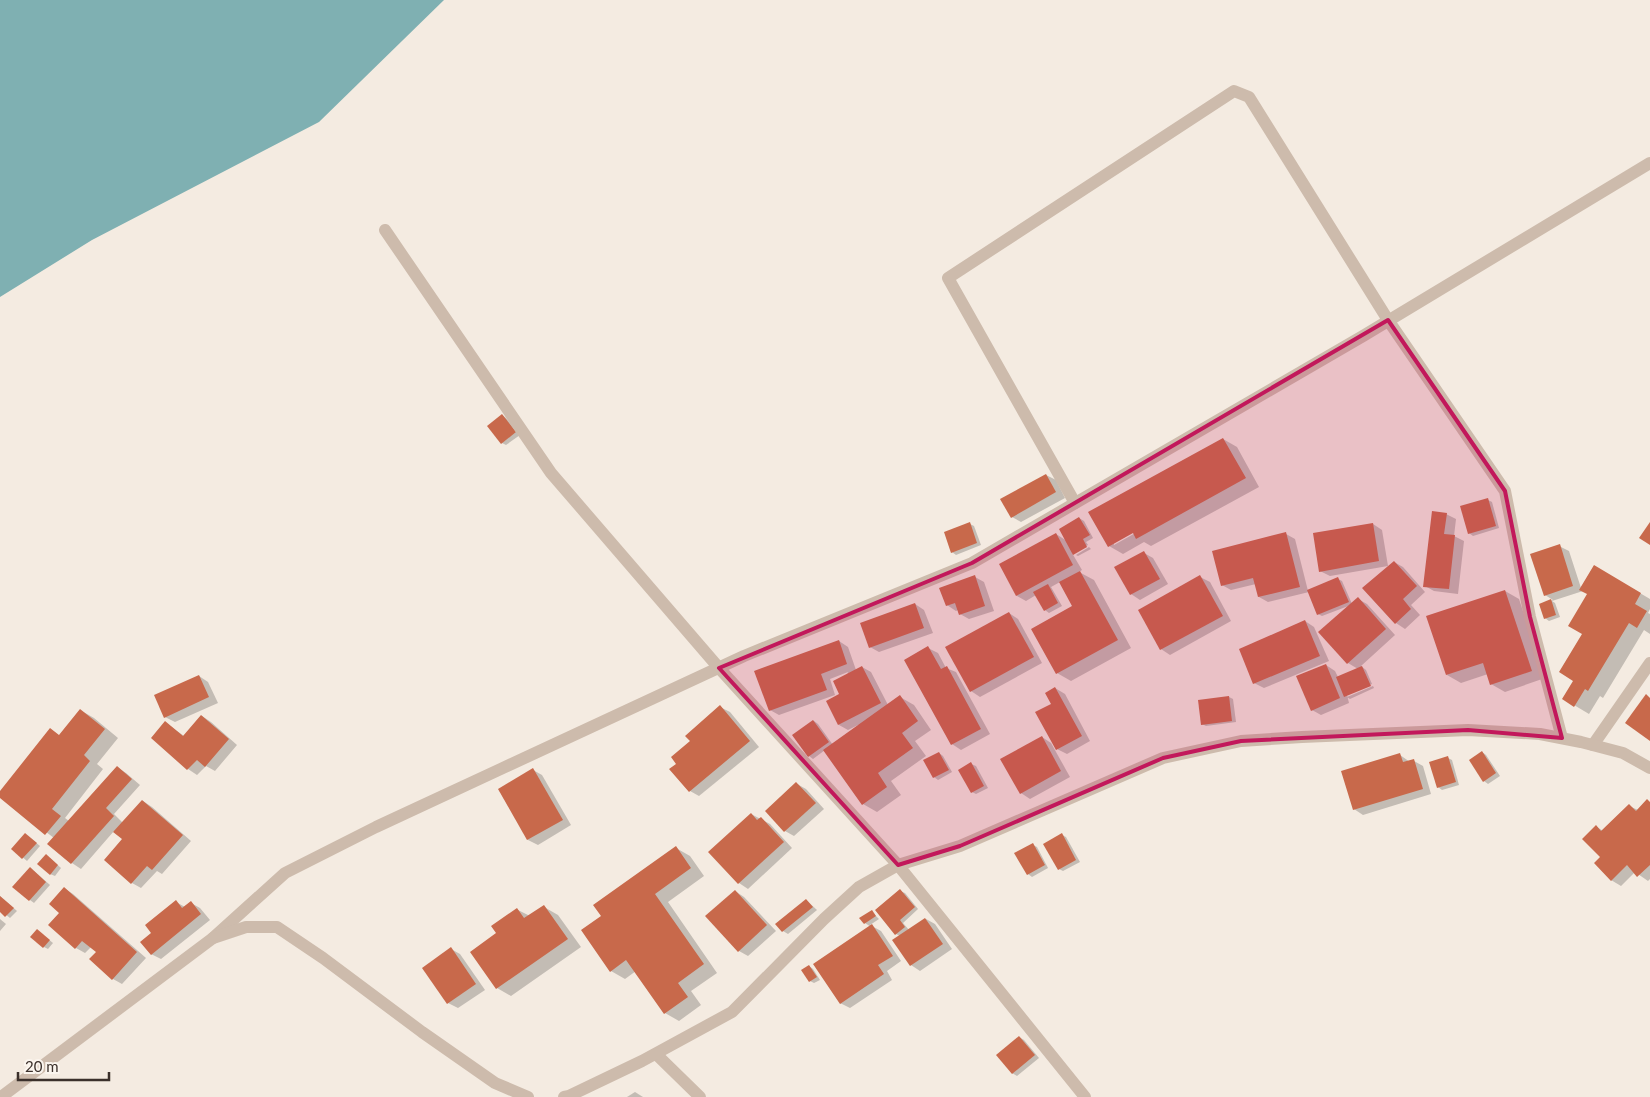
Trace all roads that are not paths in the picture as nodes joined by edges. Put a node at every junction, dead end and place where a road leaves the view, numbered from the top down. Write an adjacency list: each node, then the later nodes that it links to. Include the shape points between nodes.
1 (1650, 163): 3 (street)
2 (385, 230): 6 (street, via 551,473)
3 (1388, 320): 4 (street); 4 (street, via 1248,98 1234,91 948,278); 7 (street, via 1506,491 1530,616)
4 (1075, 503): 6 (street, via 972,563)
5 (1650, 663): 8 (street)
6 (719, 668): 10 (street); 11 (street, via 376,827 285,873)
7 (1562, 738): 8 (street); 10 (street, via 1468,730 1241,741 1163,758 960,846)
8 (1593, 745): 9 (street, via 1623,753)
9 (1650, 768)
10 (898, 866): 12 (street, via 859,887 732,1012); 17 (street)
11 (213, 938): 13 (street); 14 (street, via 246,927 277,927 495,1083)
12 (656, 1054): 15 (street); 16 (street)
13 (1, 1097)
14 (528, 1097)
15 (564, 1097)
16 (700, 1097)
17 (1084, 1097)

